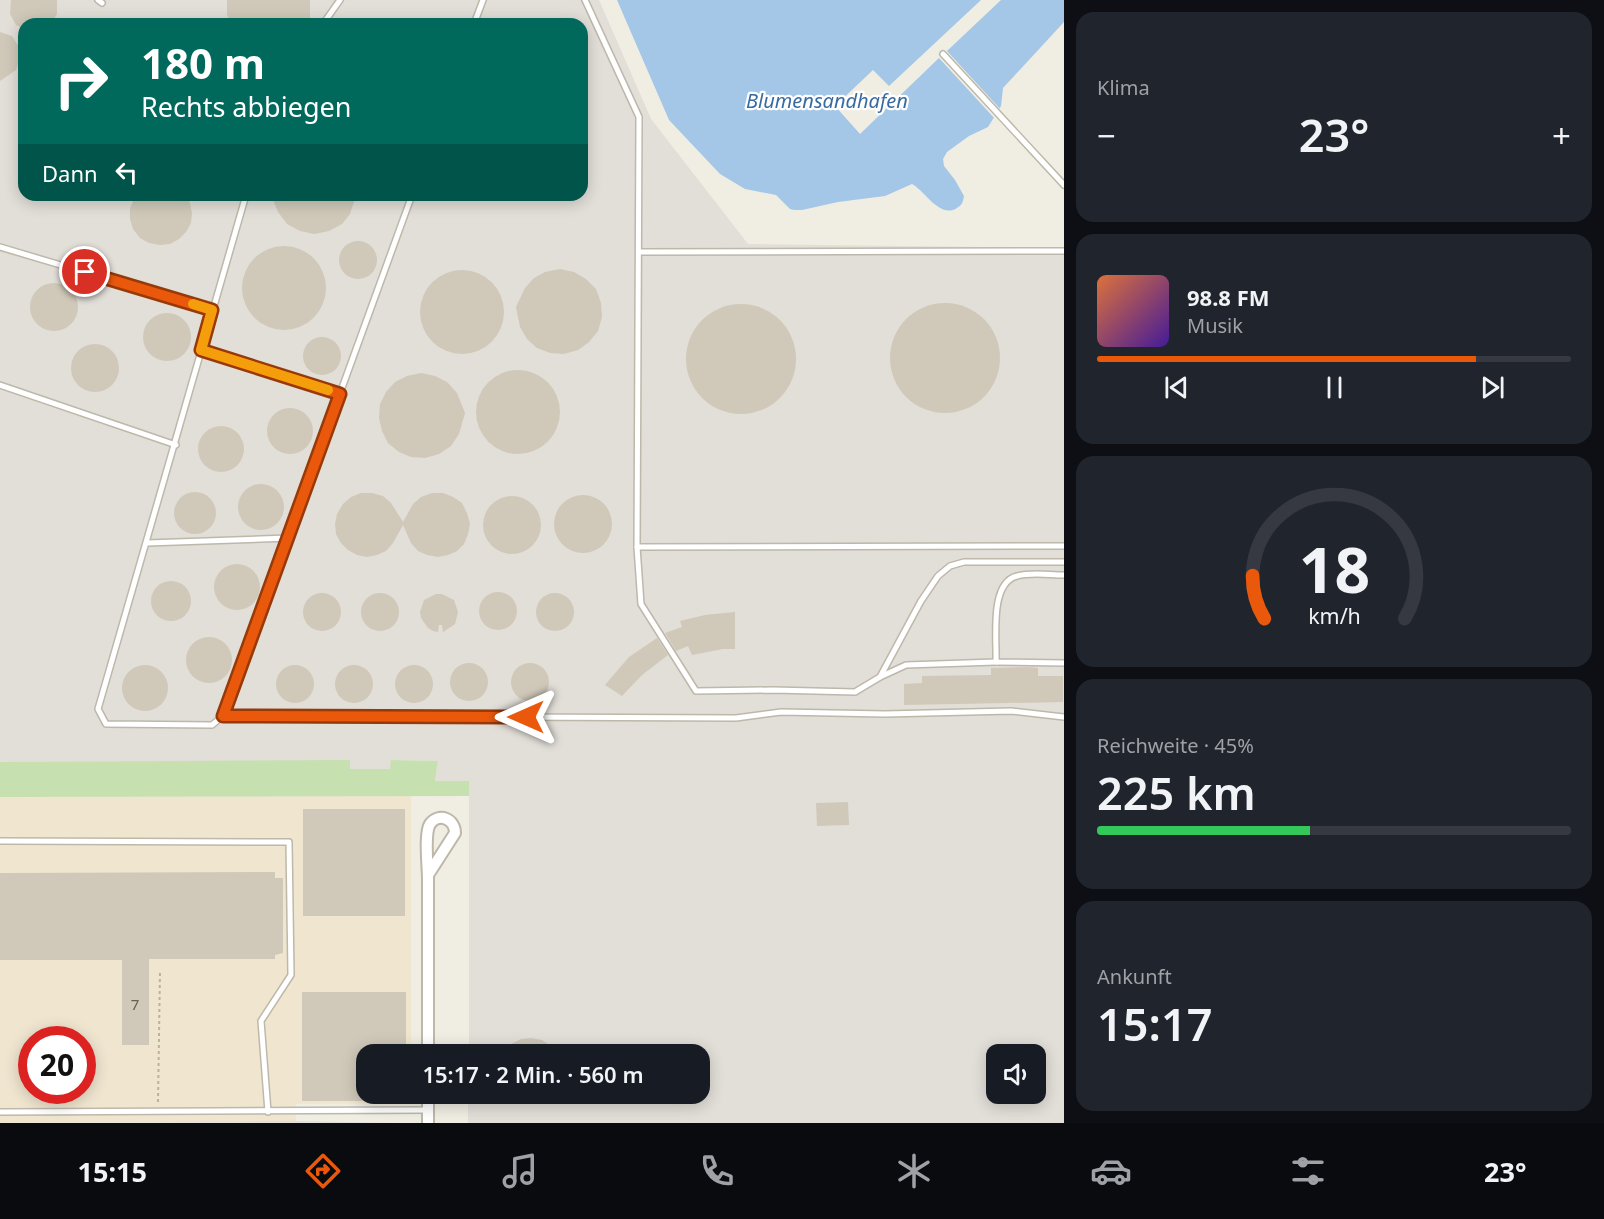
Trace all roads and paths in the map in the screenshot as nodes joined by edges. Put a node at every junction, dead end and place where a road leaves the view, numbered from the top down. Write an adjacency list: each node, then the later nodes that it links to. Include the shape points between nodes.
1 (340, 0): 4 (lane)
2 (483, 0): 5 (lane)
3 (585, 0): 12 (lane, via 639,117)
4 (327, 18)
5 (476, 18)
6 (943, 54): 7 (lane)
7 (1064, 185)
8 (244, 201): 13 (lane)
9 (410, 201): 16 (lane)
10 (0, 247): 13 (lane)
11 (1064, 251): 12 (lane)
12 (639, 252): 21 (lane)
13 (212, 310): 14 (lane)
14 (201, 350): 16 (lane); 17 (lane)
15 (0, 385): 17 (lane)
16 (340, 394): 18 (lane)
17 (176, 445): 19 (lane)
18 (288, 538): 19 (lane); 27 (lane)
19 (147, 543): 27 (lane, via 98,709 106,724 212,725)
20 (1064, 546): 21 (lane)
21 (637, 547): 26 (lane, via 641,604 696,691 855,692)
22 (1064, 561): 26 (lane, via 964,562 950,566 921,601)
23 (1064, 575): 24 (lane, via 1018,575 1005,582 998,596)
24 (996, 662): 25 (lane); 26 (lane, via 906,665)
25 (1064, 663)
26 (880, 677)
27 (223, 716): 28 (lane, via 736,718 781,712 1011,711)
28 (1064, 717)
29 (0, 841): 37 (lane, via 289,842 291,975 261,1021)
30 (428, 875): 30 (street, via 455,833 451,820 437,819 428,830); 32 (street)
31 (160, 970): 34 (path)
32 (428, 1044)
33 (428, 1104): 35 (street)
34 (159, 1110): 36 (lane); 37 (lane)
35 (428, 1110): 37 (lane); 38 (street)
36 (0, 1112)
37 (268, 1112)
38 (428, 1123)

